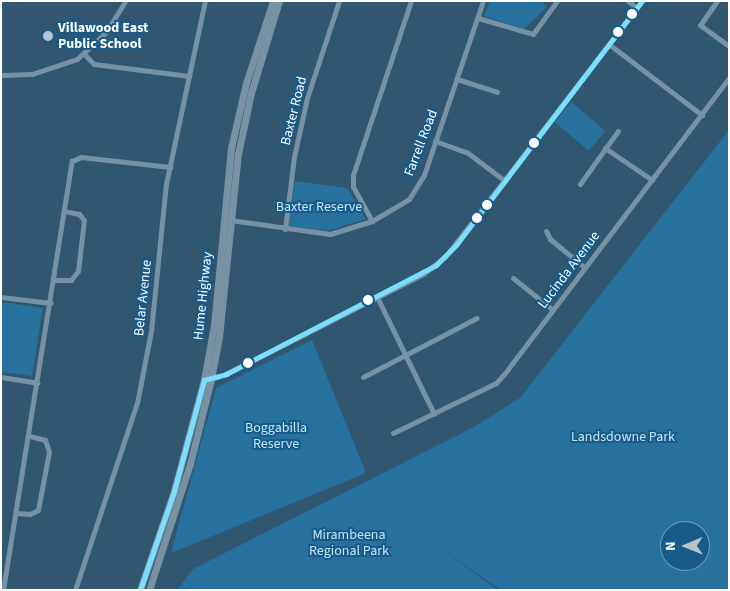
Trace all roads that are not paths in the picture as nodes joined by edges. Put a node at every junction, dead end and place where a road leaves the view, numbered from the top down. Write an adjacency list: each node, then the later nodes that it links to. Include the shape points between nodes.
1 (125, 1): 16 (street, via 113,23)
2 (205, 1): 18 (street, Belar Avenue)
3 (273, 1): 46 (highway, Hume Highway, via 246,83 231,148)
4 (279, 1): 31 (highway, Hume Highway, via 243,127)
5 (339, 1): 33 (street, Baxter Road, via 307,98 294,157)
6 (411, 1): 32 (street, via 353,175 353,187)
7 (483, 1): 13 (street, Farrell Road)
8 (557, 1): 13 (street, via 533,34)
9 (628, 1): 12 (street)
10 (642, 1): 12 (street)
11 (718, 1): 15 (street, via 700,25)
12 (637, 8): 14 (street)
13 (478, 18): 20 (street, Farrell Road)
14 (610, 45): 22 (street); 28 (street)
15 (729, 46)
16 (84, 54): 17 (street, via 43,72); 18 (street, via 94,64)
17 (1, 75)
18 (189, 76): 26 (street, Belar Avenue)
19 (729, 78): 22 (street, Lucinda Avenue)
20 (457, 79): 21 (street); 24 (street, Farrell Road)
21 (497, 92)
22 (702, 114): 27 (street, Lucinda Avenue)
23 (618, 131): 25 (street)
24 (435, 141): 28 (street, via 468,153); 32 (street, Farrell Road, via 424,175 408,199)
25 (605, 148): 27 (street); 29 (street)
26 (170, 167): 30 (street, via 77,157 71,165); 53 (street, Belar Avenue, via 151,332 137,403)
27 (652, 180): 35 (street, Lucinda Avenue)
28 (505, 182): 39 (street, via 446,257 423,274)
29 (580, 184)
30 (64, 211): 37 (street); 37 (street, via 79,214 84,220 79,262 73,279)
31 (230, 220): 33 (street, Farrell Road); 46 (highway, Hume Highway, via 219,337)
32 (372, 221): 33 (street, Farrell Road, via 330,234)
33 (285, 229)
34 (546, 231): 35 (street, via 550,239)
35 (585, 268): 41 (street, Lucinda Avenue)
36 (513, 278): 41 (street)
37 (54, 280): 40 (street)
38 (1, 296): 40 (street)
39 (377, 297): 43 (street); 46 (street)
40 (51, 303): 47 (street)
41 (553, 310): 48 (street, Lucinda Avenue, via 496,383)
42 (477, 318): 43 (street)
43 (407, 356): 45 (street); 48 (street)
44 (1, 377): 47 (street)
45 (363, 377)
46 (208, 379): 54 (highway, Hume Highway); 55 (highway, Hume Highway, via 187,473)
47 (38, 383): 50 (street)
48 (434, 414): 49 (street, Lucinda Avenue)
49 (393, 433)
50 (30, 436): 51 (street); 51 (street, via 45,440 49,452 38,510 30,514)
51 (16, 513): 52 (street)
52 (3, 590)
53 (74, 590)
54 (140, 590)
55 (149, 590)

